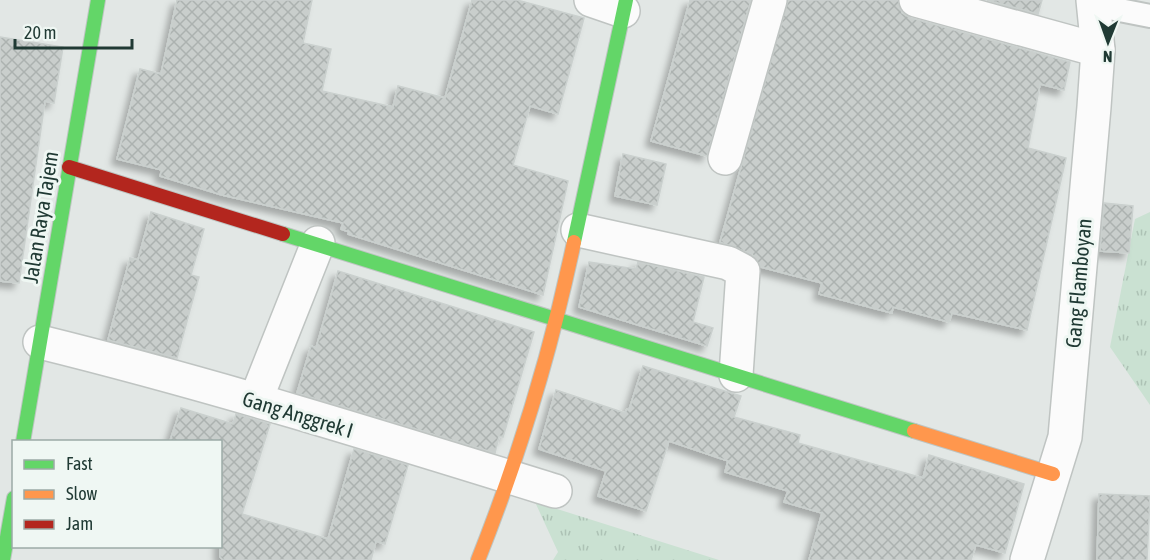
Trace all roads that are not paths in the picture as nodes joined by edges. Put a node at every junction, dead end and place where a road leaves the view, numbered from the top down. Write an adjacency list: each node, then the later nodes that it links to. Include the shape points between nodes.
1 (98, 0): 10 (street, Jalan Raya Tajem)
2 (591, 0): 6 (street)
3 (770, 0): 9 (street)
4 (916, 0): 8 (street)
5 (1093, 2): 7 (lane); 8 (street, Gang Flamboyan)
6 (625, 5): 11 (street)
7 (1150, 16)
8 (1098, 50): 18 (street, Gang Flamboyan, via 1065,437)
9 (725, 158)
10 (69, 168): 12 (street); 14 (street, Jalan Raya Tajem)
11 (578, 230): 13 (street); 15 (street, via 728,263 743,272)
12 (318, 243): 13 (street); 16 (street)
13 (557, 321): 15 (street); 19 (street)
14 (40, 342): 16 (street, Gang Anggrek I); 17 (street, Jalan Raya Tajem)
15 (736, 375): 18 (street)
16 (256, 399): 19 (street, Gang Anggrek I, via 324,423)
17 (23, 440)
18 (1053, 474): 24 (street, Gang Flamboyan)
19 (511, 477): 20 (street, Gang Anggrek I); 23 (street)
20 (555, 491)
21 (12, 509): 22 (street)
22 (3, 560)
23 (478, 560)
24 (1027, 560)

